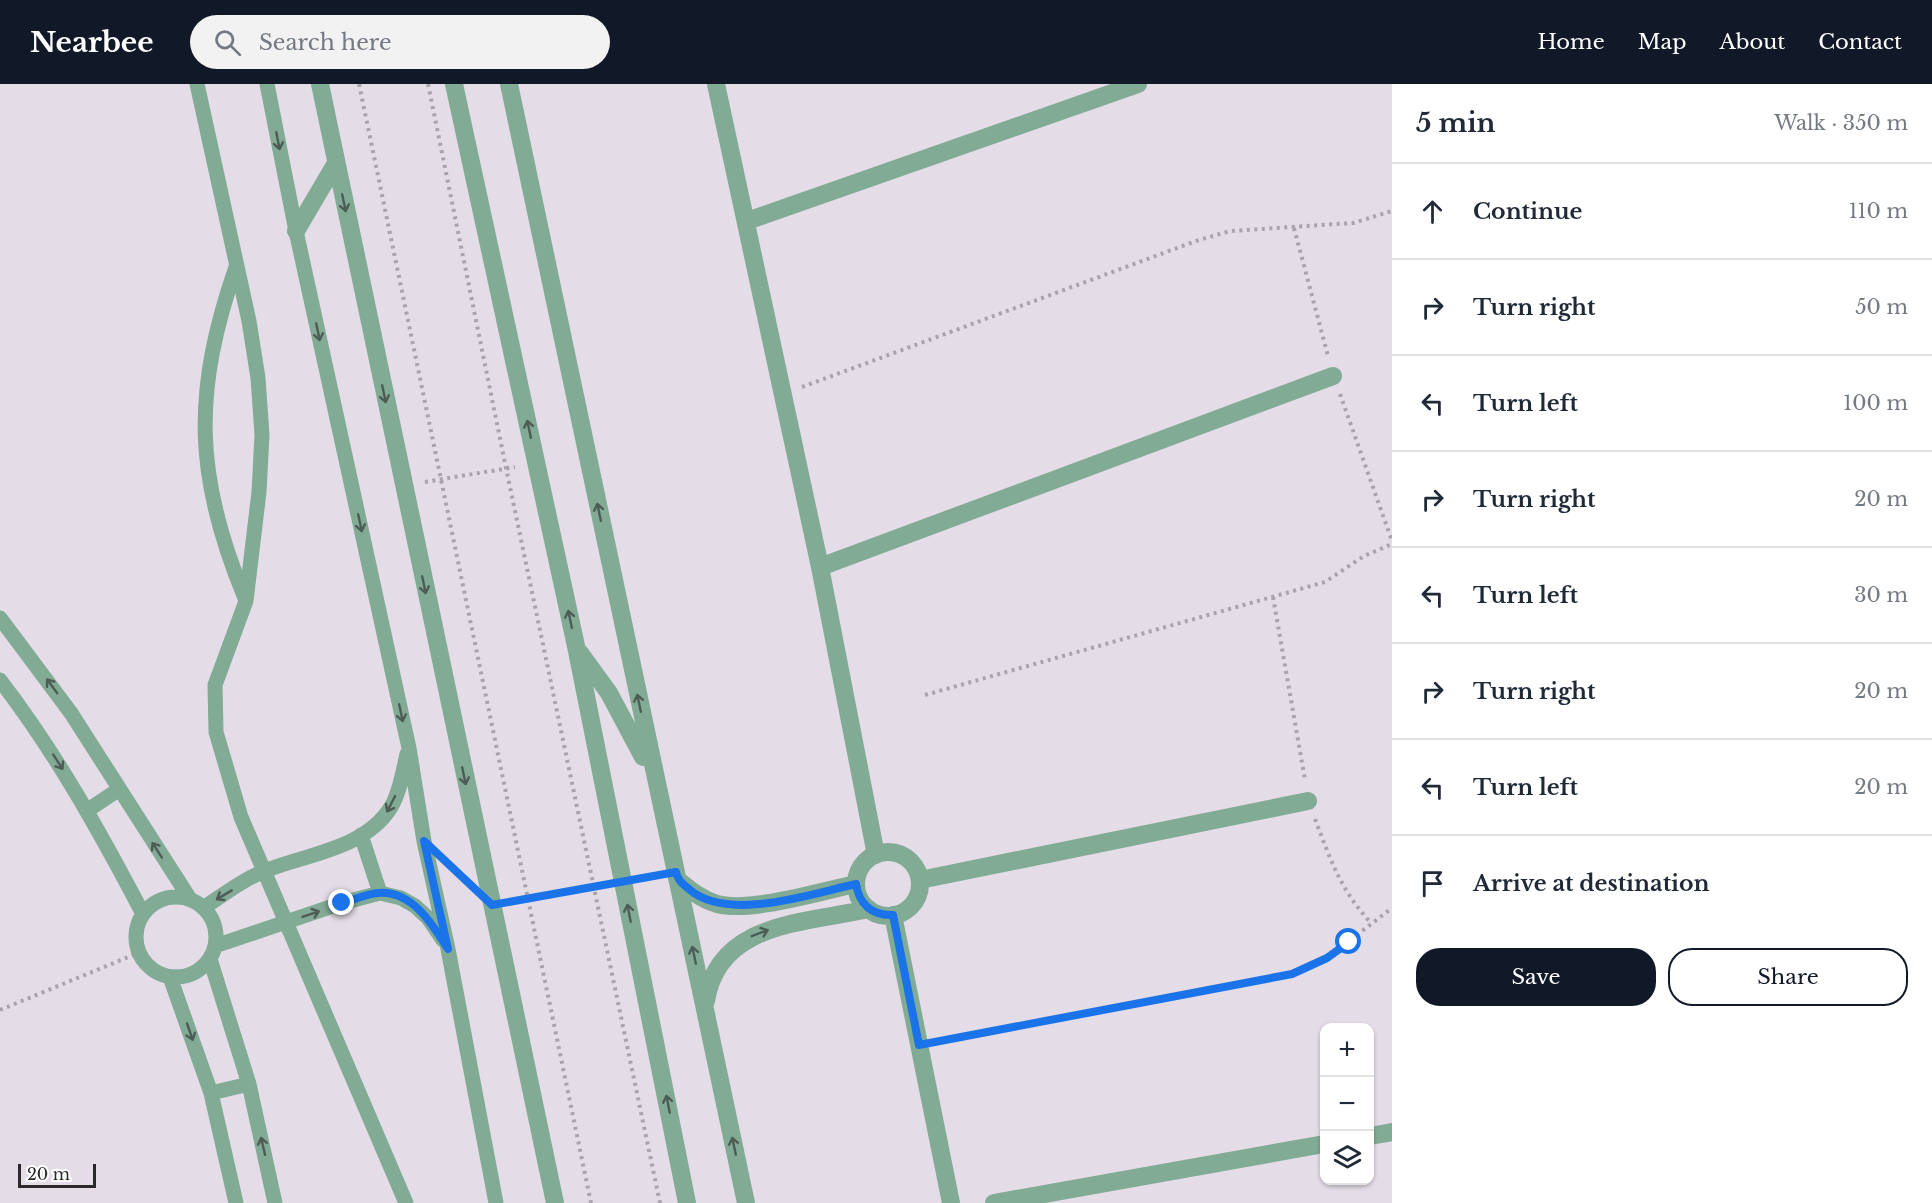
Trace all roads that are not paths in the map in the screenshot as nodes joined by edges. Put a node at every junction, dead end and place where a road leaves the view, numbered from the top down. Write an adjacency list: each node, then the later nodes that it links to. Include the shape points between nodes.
1 (197, 84): 11 (lane)
2 (267, 84): 10 (lane, one-way to 10)
3 (320, 84): 8 (street)
4 (454, 84): 16 (street, one-way to 4)
5 (509, 84): 20 (street, one-way to 5)
6 (716, 84): 9 (street)
7 (1138, 84): 9 (street)
8 (336, 163): 10 (street); 49 (street, one-way to 49)
9 (747, 220): 13 (street)
10 (296, 231): 18 (lane, one-way to 18)
11 (237, 267): 14 (lane, via 258,378 262,435); 14 (lane, via 218,321 207,377 204,435 210,492 224,548)
12 (1333, 376): 13 (street)
13 (820, 567): 24 (street)
14 (246, 601): 25 (lane, via 215,685 216,732 241,817)
15 (0, 618): 19 (lane, one-way to 15, via 71,713)
16 (576, 646): 20 (street, via 637,742); 50 (street, one-way to 16)
17 (0, 680): 22 (lane, one-way to 22, via 31,720)
18 (409, 748): 23 (lane, one-way to 23, via 392,805 380,822); 36 (lane)
19 (118, 790): 22 (lane); 30 (lane, one-way to 19)
20 (659, 795): 26 (street)
21 (1308, 801): 27 (street)
22 (88, 810): 33 (lane)
23 (361, 835): 25 (lane, via 322,853); 29 (lane)
24 (876, 855): 27 (street, via 899,854 916,869); 28 (street, via 861,867)
25 (264, 871): 31 (lane, one-way to 31); 35 (lane)
26 (677, 879): 28 (street, via 696,895 718,904 741,907); 39 (street, one-way to 26)
27 (920, 880): 34 (street, via 910,907)
28 (856, 884): 32 (street)
29 (380, 893): 35 (lane, one-way to 29); 36 (lane, via 415,906 428,918)
30 (190, 899): 31 (lane); 33 (lane, via 164,898)
31 (203, 908): 37 (lane, via 214,925)
32 (869, 909): 34 (street, via 876,914); 39 (street, one-way to 32, via 709,982 722,958 743,940 769,930)
33 (142, 914): 38 (lane, via 136,932 138,953 151,969)
34 (893, 915): 52 (street)
35 (285, 922): 37 (lane); 47 (lane)
36 (448, 949): 48 (lane)
37 (213, 953): 38 (lane, via 193,974); 40 (lane)
38 (171, 977): 41 (lane, one-way to 41)
39 (705, 1009): 51 (street, one-way to 39)
40 (249, 1084): 41 (lane); 46 (lane, one-way to 40)
41 (211, 1093): 45 (lane)
42 (1392, 1131): 43 (street)
43 (1374, 1135)
44 (1320, 1145): 53 (street)
45 (236, 1203)
46 (275, 1203)
47 (406, 1203)
48 (496, 1203)
49 (555, 1203)
50 (687, 1203)
51 (746, 1203)
52 (951, 1203)
53 (994, 1203)

